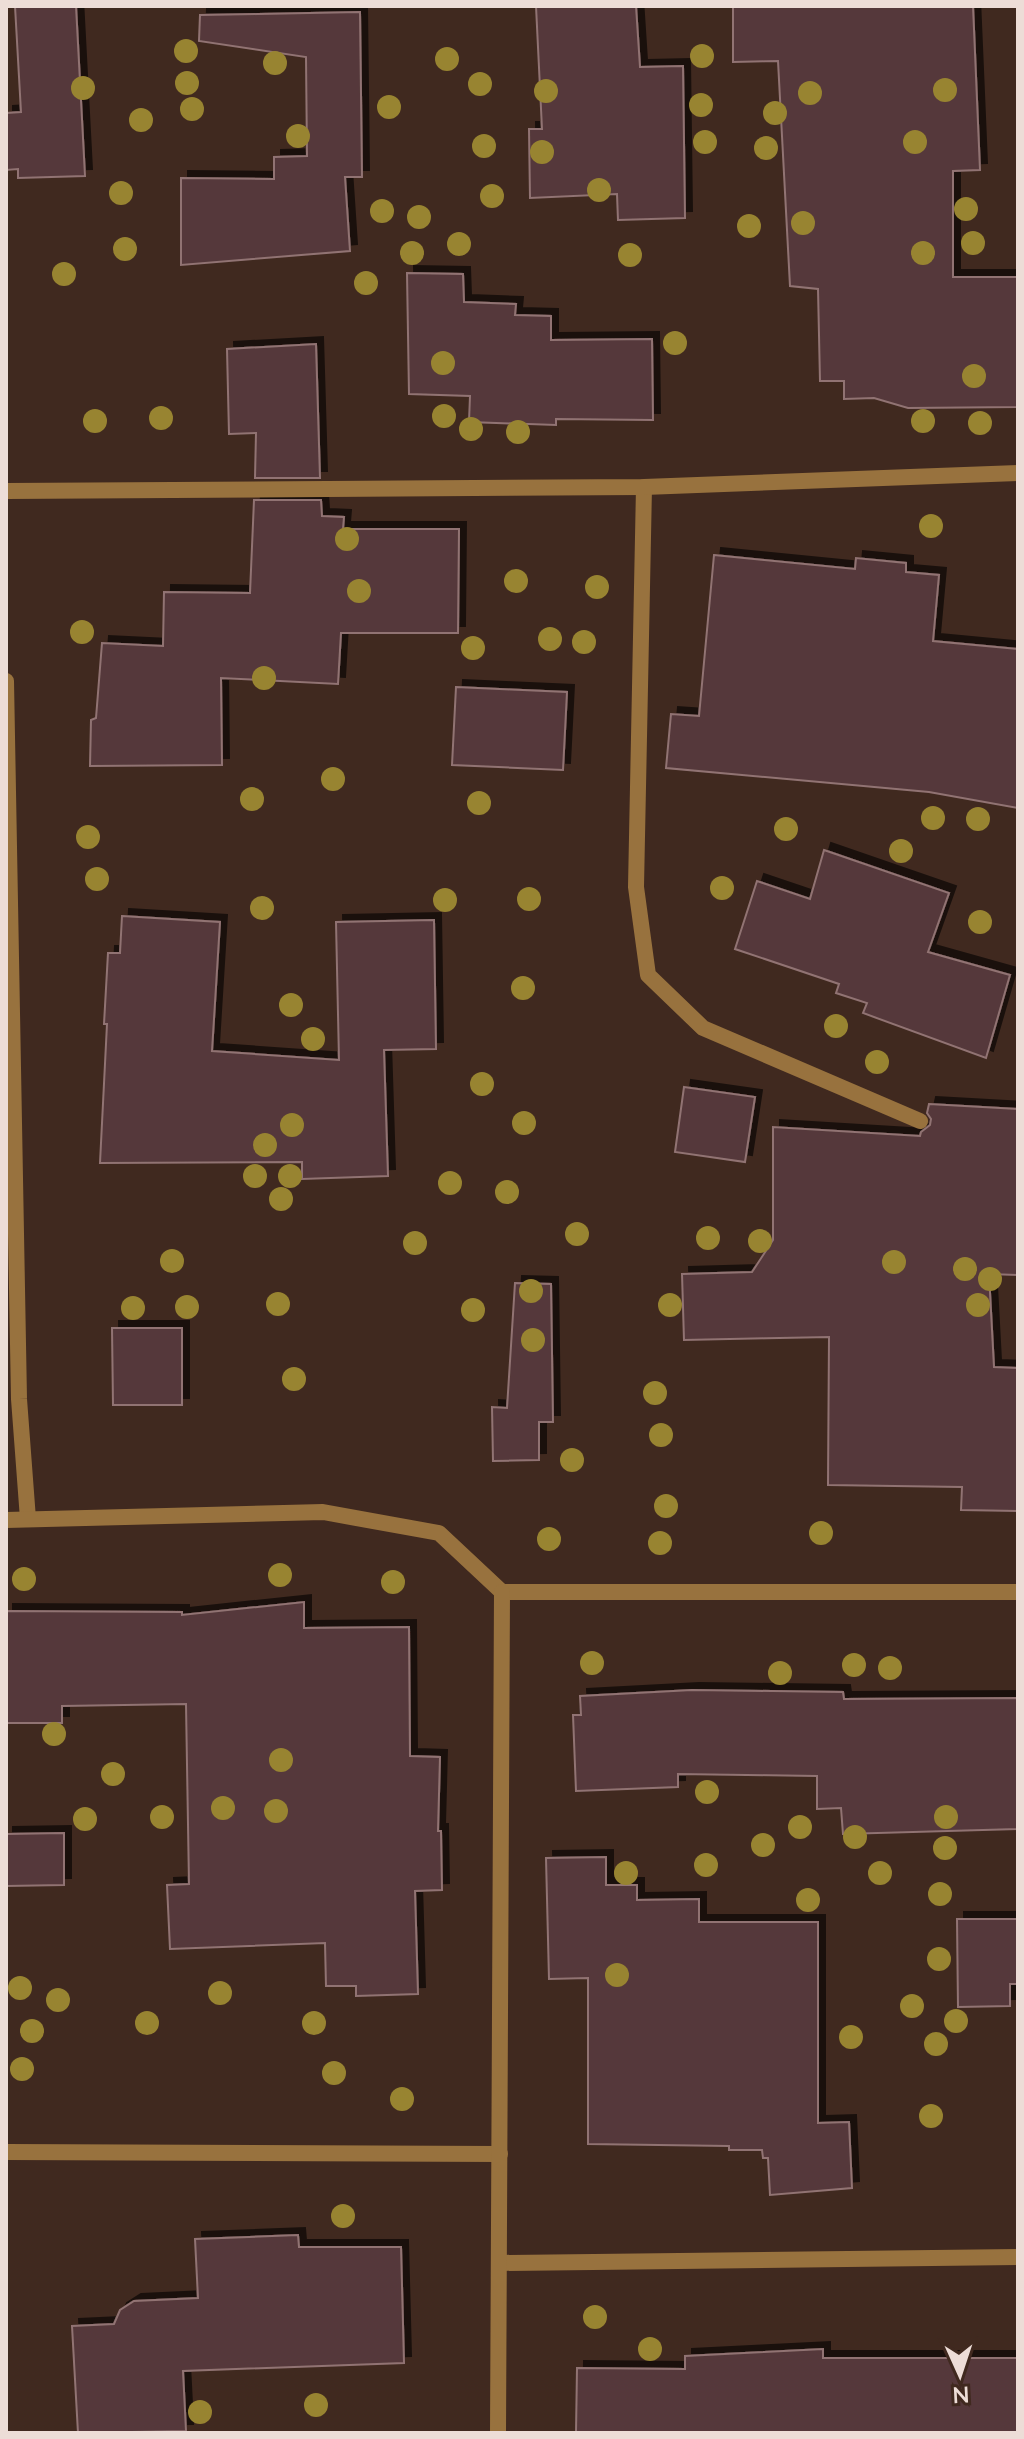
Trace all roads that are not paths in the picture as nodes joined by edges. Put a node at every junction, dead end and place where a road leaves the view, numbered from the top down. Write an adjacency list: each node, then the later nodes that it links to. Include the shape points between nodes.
1 (1018, 473): 2 (street)
2 (644, 487): 3 (street); 5 (street, via 636,887 648,975 703,1028)
3 (6, 491)
4 (6, 681): 6 (street, via 19,1399)
5 (920, 1121)
6 (28, 1519): 7 (street); 8 (street, via 323,1512 439,1533)
7 (6, 1520)
8 (502, 1592): 9 (street); 11 (street)
9 (1018, 1592)
10 (6, 2152): 11 (street)
11 (500, 2154): 13 (street)
12 (1018, 2257): 13 (street)
13 (499, 2263): 14 (street)
14 (498, 2433)

